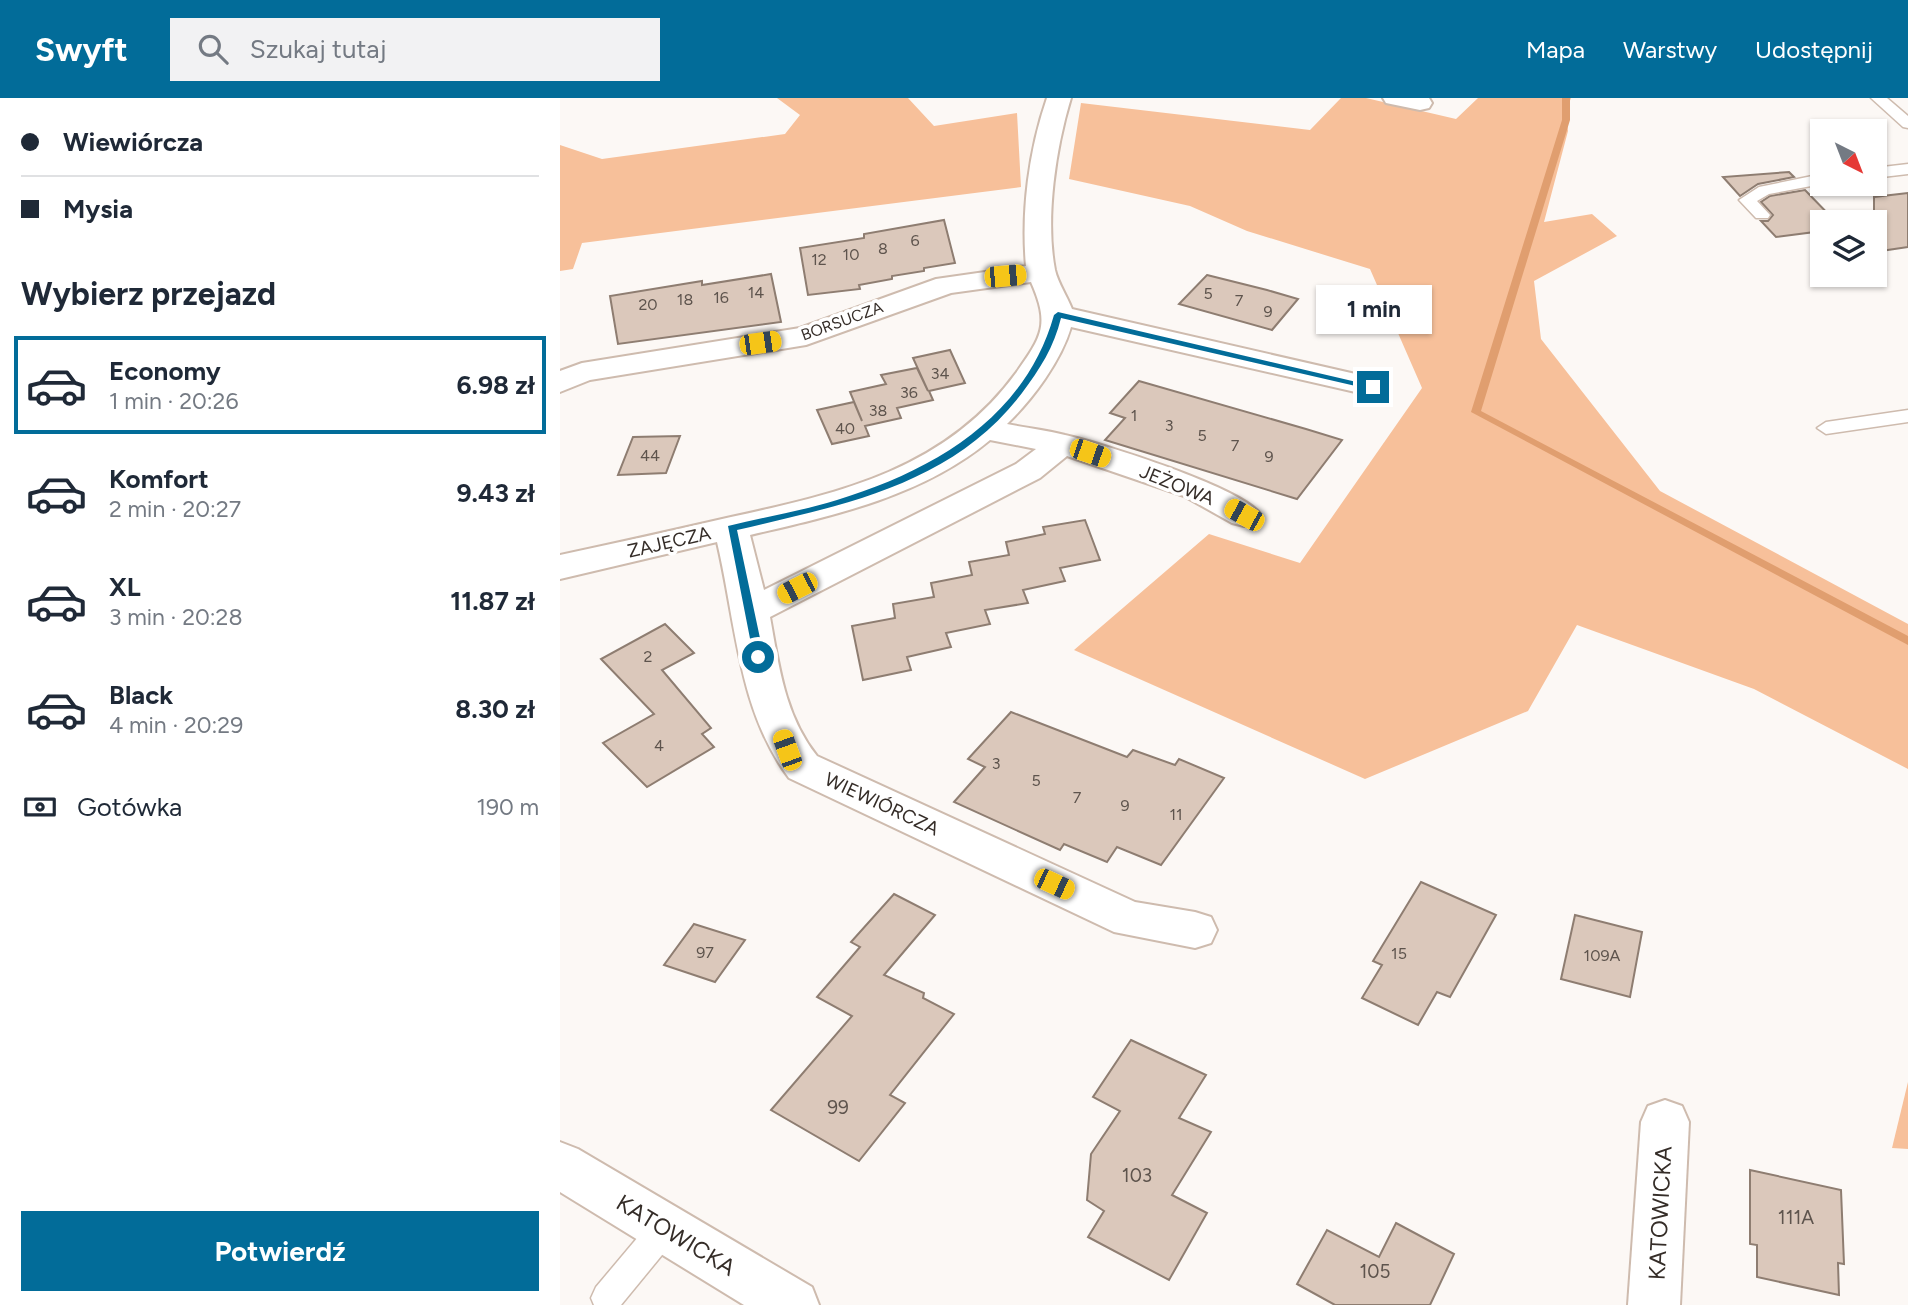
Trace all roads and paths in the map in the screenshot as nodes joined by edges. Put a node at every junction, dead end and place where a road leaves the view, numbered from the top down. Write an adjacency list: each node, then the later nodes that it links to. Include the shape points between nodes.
1 (1059, 98): 10 (street, via 1051,119 1038,234)
2 (1395, 98): 4 (street)
3 (1878, 98): 5 (lane)
4 (1420, 103)
5 (1908, 124)
6 (1908, 169): 7 (lane)
7 (1887, 171)
8 (1810, 181): 9 (lane, via 1764,190 1747,200)
9 (1762, 215)
10 (1042, 272): 11 (street); 12 (street, BORSUCZA, via 946,285 806,336 582,372)
11 (1058, 315): 13 (street); 16 (street, ZAJĘCZA, via 1050,344 1032,375)
12 (560, 383)
13 (1373, 387)
14 (1908, 416): 15 (lane)
15 (1826, 428)
16 (986, 429): 17 (street, JEŻOWA); 19 (street, ZAJĘCZA, via 942,460 882,487 807,512)
17 (1063, 444): 18 (street, JEŻOWA, via 1196,489); 21 (street, via 1028,471)
18 (1244, 515)
19 (732, 528): 20 (street, ZAJĘCZA); 21 (street, WIEWIÓRCZA)
20 (560, 567)
21 (751, 612): 22 (street, WIEWIÓRCZA, via 762,679 787,750 803,767 1129,919)
22 (1195, 930)
23 (1665, 1122): 28 (street, KATOWICKA)
24 (560, 1165): 25 (street, KATOWICKA)
25 (665, 1228): 26 (lane); 27 (street, KATOWICKA)
26 (607, 1298)
27 (793, 1305)
28 (1654, 1305)

